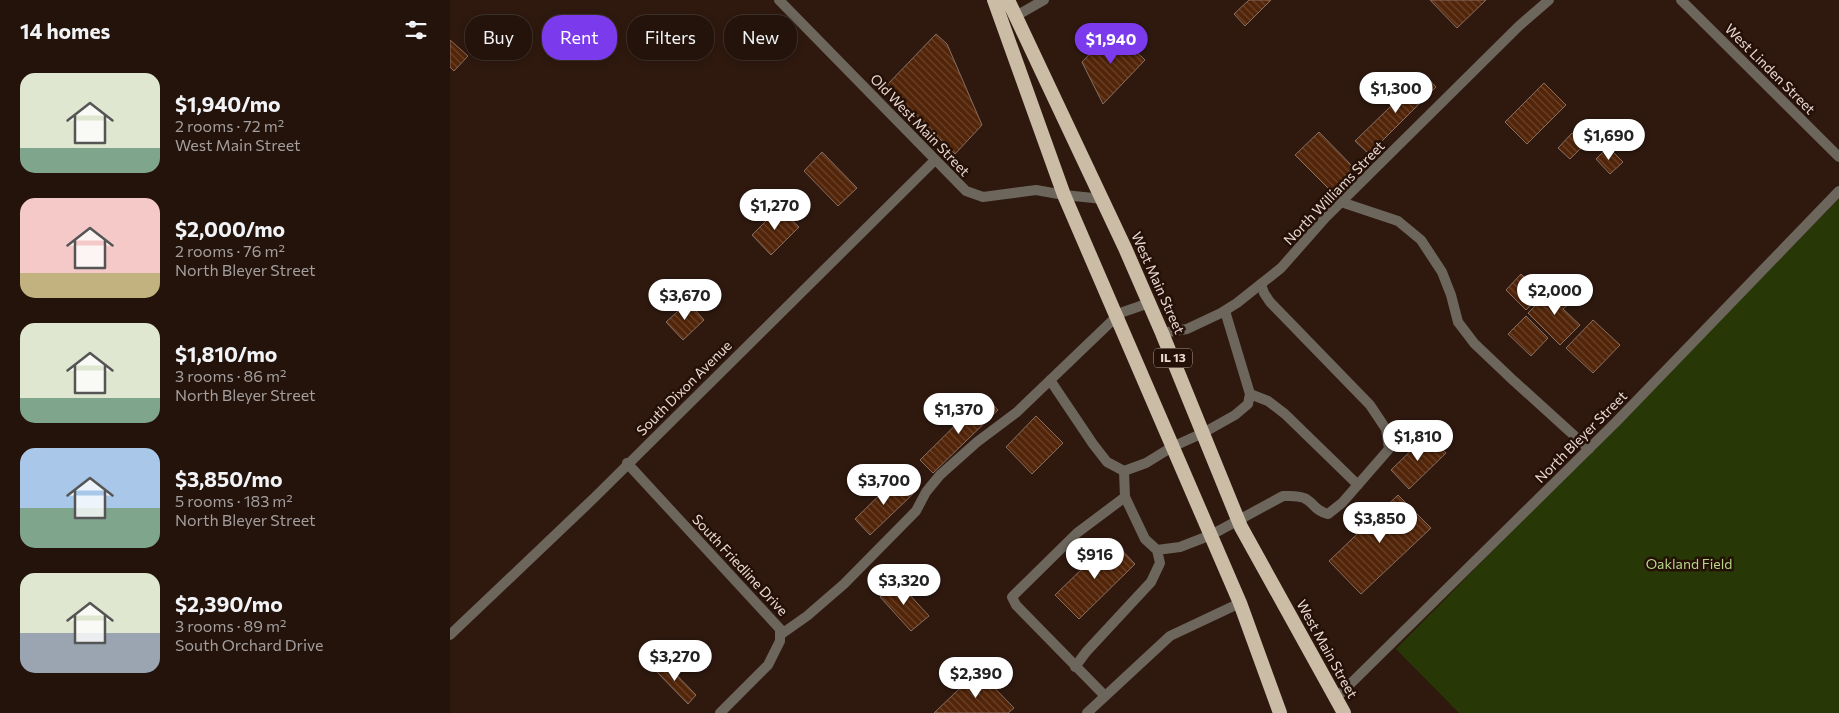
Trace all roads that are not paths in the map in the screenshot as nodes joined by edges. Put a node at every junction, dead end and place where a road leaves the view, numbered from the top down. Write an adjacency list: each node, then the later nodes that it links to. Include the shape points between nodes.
1 (779, 0): 9 (street, Old West Main Street)
2 (994, 0): 11 (highway, IL 13)
3 (1008, 0): 7 (highway, West Main Street / IL 13)
4 (1044, 0): 7 (street)
5 (1549, 0): 13 (street, North Williams Street)
6 (1681, 0): 8 (street, West Linden Street)
7 (1016, 16): 12 (highway, West Main Street / IL 13)
8 (1839, 157)
9 (935, 160): 11 (street, Old West Main Street, via 966,192 983,197 1036,190); 24 (street, South Dixon Avenue)
10 (1839, 191): 23 (street, North Bleyer Street)
11 (1064, 195): 12 (street, Old West Main Street); 17 (highway, IL 13)
12 (1102, 199): 15 (highway, West Main Street / IL 13)
13 (1341, 202): 14 (street, North Williams Street, via 1281,268); 23 (street, via 1398,221 1421,240 1442,272 1458,322 1474,343)
14 (1261, 284): 16 (street, North Williams Street); 26 (street, via 1270,302 1370,405 1386,429 1389,449)
15 (1150, 303): 17 (street); 18 (highway, West Main Street / IL 13)
16 (1225, 310): 18 (street, North Williams Street, via 1187,330); 20 (street)
17 (1116, 317): 19 (street); 22 (highway, IL 13)
18 (1162, 333): 21 (highway, West Main Street / IL 13)
19 (1050, 380): 25 (street, via 1107,462); 33 (street, via 1017,412 940,475 916,511 844,584)
20 (1250, 394): 21 (street, via 1248,404 1235,415); 26 (street, via 1268,401 1285,414)
21 (1203, 433): 22 (street); 28 (highway, West Main Street / IL 13)
22 (1172, 447): 25 (street, via 1146,463); 29 (highway, IL 13)
23 (1589, 449): 36 (street, North Bleyer Street)
24 (627, 463): 32 (street, South Dixon Avenue); 33 (street, South Friedline Drive, via 780,629)
25 (1124, 471): 27 (street)
26 (1358, 485): 28 (street, via 1328,514 1320,513 1305,498 1282,496)
27 (1125, 497): 30 (street, via 1146,539); 34 (street, via 1077,533 1012,597)
28 (1238, 520): 29 (street); 36 (highway, West Main Street / IL 13)
29 (1211, 535): 30 (street, via 1180,547); 31 (highway, IL 13)
30 (1157, 550): 34 (street, via 1160,563 1151,582)
31 (1240, 604): 35 (street, via 1170,636); 39 (highway, IL 13)
32 (450, 635)
33 (780, 635): 37 (street, South Friedline Drive, via 768,665)
34 (1075, 667): 35 (street)
35 (1105, 696): 38 (street)
36 (1336, 698): 40 (highway, West Main Street / IL 13)
37 (720, 713)
38 (1087, 713)
39 (1280, 713)
40 (1344, 713)

